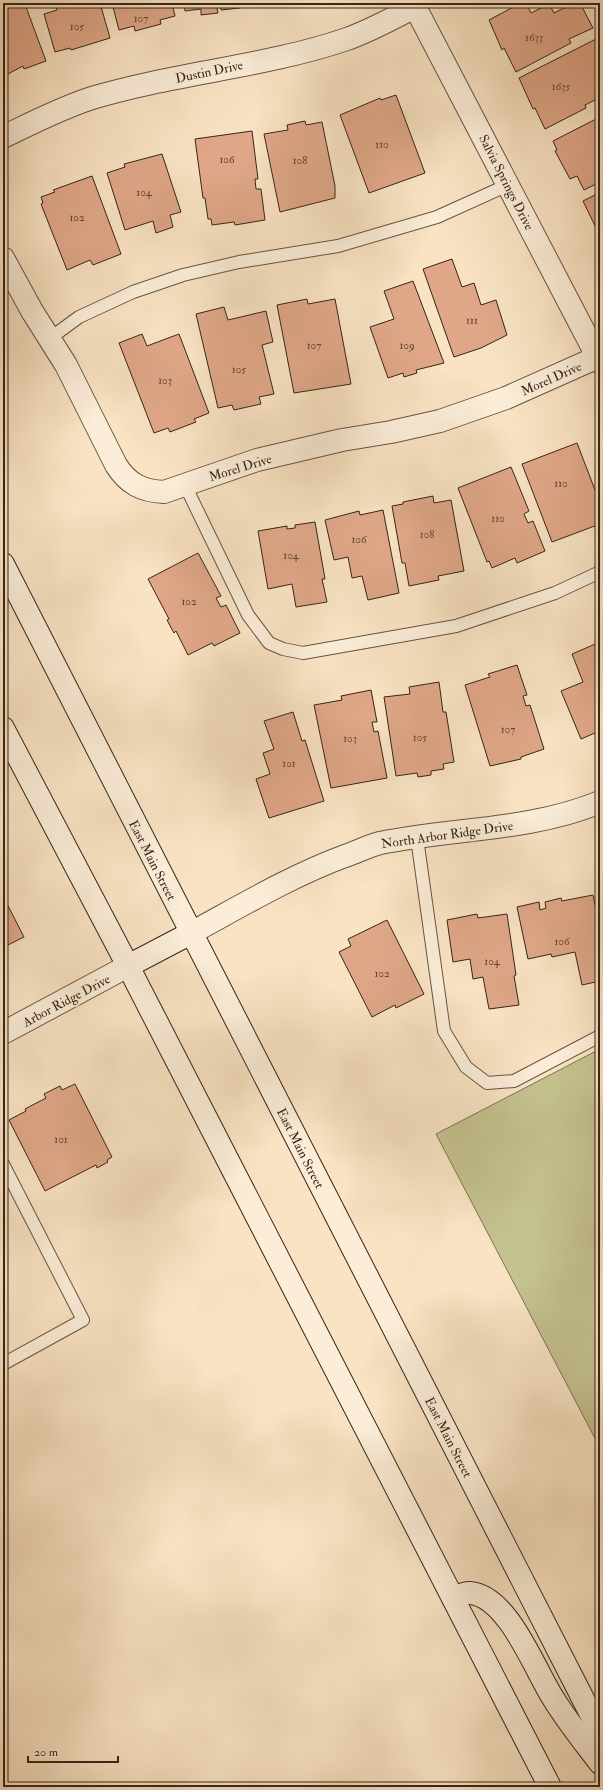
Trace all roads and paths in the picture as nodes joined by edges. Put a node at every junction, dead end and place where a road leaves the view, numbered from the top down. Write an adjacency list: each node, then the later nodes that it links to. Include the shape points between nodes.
1 (414, 5): 2 (main road, Dustin Drive, via 347,39 302,52 92,98); 3 (main road, Salvia Springs Drive)
2 (3, 137)
3 (508, 185): 5 (lane, via 437,217 338,246 239,262 183,275 133,292 79,317); 6 (main road, Salvia Springs Drive)
4 (3, 258): 5 (main road, Morel Drive)
5 (49, 339): 7 (main road, Morel Drive, via 66,366 124,477 136,486 150,491 164,492)
6 (599, 360): 7 (main road, Morel Drive, via 506,398 440,421 257,460)
7 (185, 485): 9 (lane, via 248,615 269,642 283,649 303,653 456,626 554,593)
8 (3, 564): 13 (main road, East Main Street)
9 (600, 572)
10 (3, 728): 14 (main road)
11 (600, 802): 12 (main road, North Arbor Ridge Drive, via 533,822)
12 (417, 838): 13 (main road, North Arbor Ridge Drive, via 378,843 330,861 281,884); 16 (lane, via 444,1031 466,1066 487,1083 514,1080)
13 (191, 933): 14 (main road, North Arbor Ridge Drive); 20 (main road, East Main Street)
14 (128, 966): 15 (main road, Arbor Ridge Drive); 19 (main road)
15 (3, 1033)
16 (600, 1036)
17 (3, 1164): 18 (lane, via 83,1320)
18 (3, 1364)
19 (453, 1598): 21 (main road, via 469,1592 482,1596 496,1606 516,1630 553,1699); 22 (main road)
20 (600, 1732)
21 (600, 1763)
22 (550, 1787)

